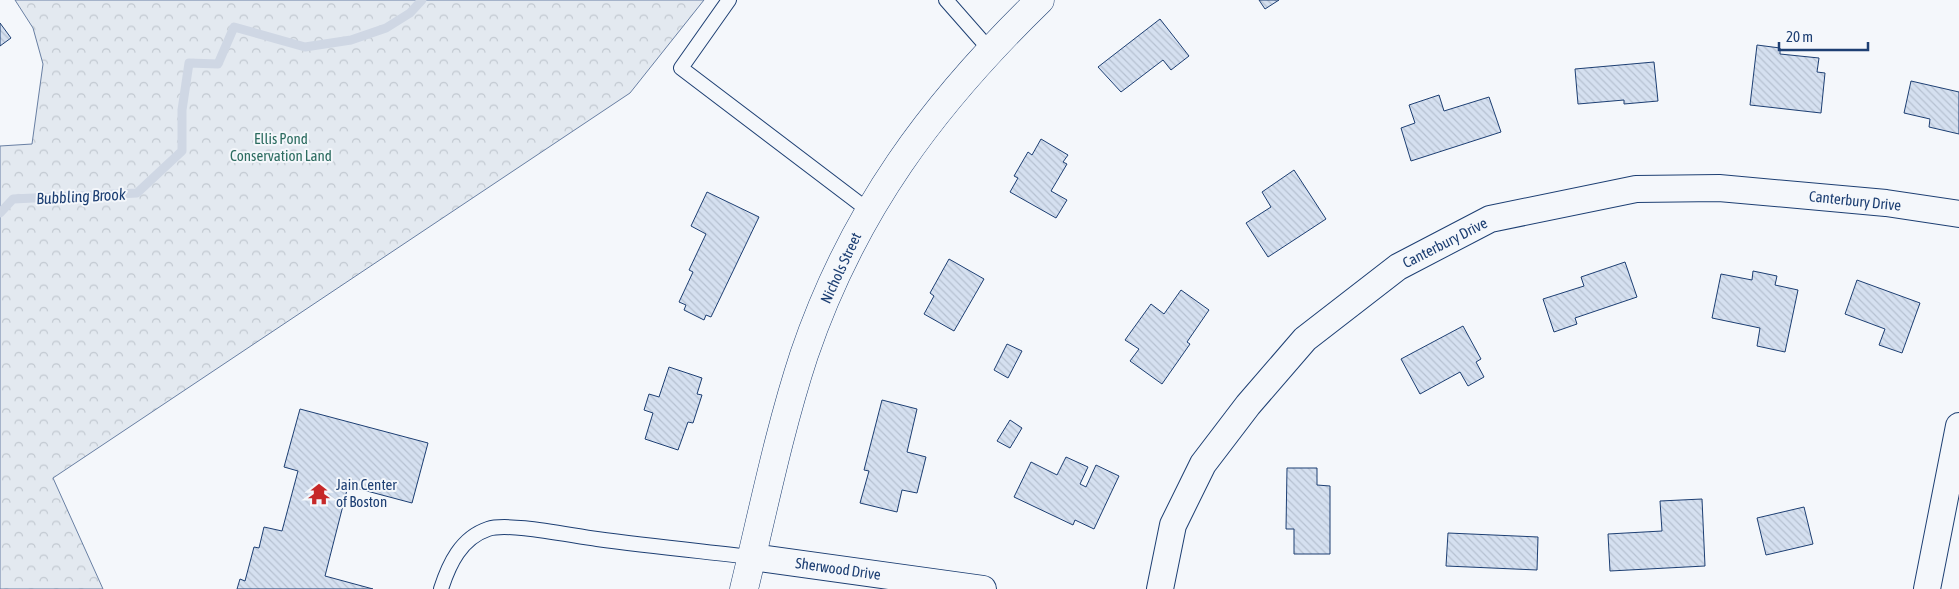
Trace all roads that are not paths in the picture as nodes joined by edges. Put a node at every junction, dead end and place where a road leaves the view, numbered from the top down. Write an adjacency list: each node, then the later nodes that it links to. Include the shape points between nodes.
1 (729, 0): 5 (lane, via 681,68)
2 (946, 0): 4 (lane)
3 (1040, 0): 4 (main road, Nichols Street)
4 (990, 50): 5 (main road, Nichols Street, via 927,124)
5 (868, 210): 8 (main road, Nichols Street, via 843,258 805,354 789,404)
6 (1959, 214): 12 (street, Canterbury Drive, via 1886,203 1719,188 1645,188 1490,219 1398,267 1305,339 1203,464 1172,525)
7 (1959, 426): 13 (street)
8 (752, 557): 9 (lane, via 513,527 490,528 475,534 464,544 451,562); 10 (main road, Nichols Street); 11 (street, Sherwood Drive)
9 (441, 589)
10 (744, 589)
11 (983, 589)
12 (1160, 589)
13 (1927, 589)

